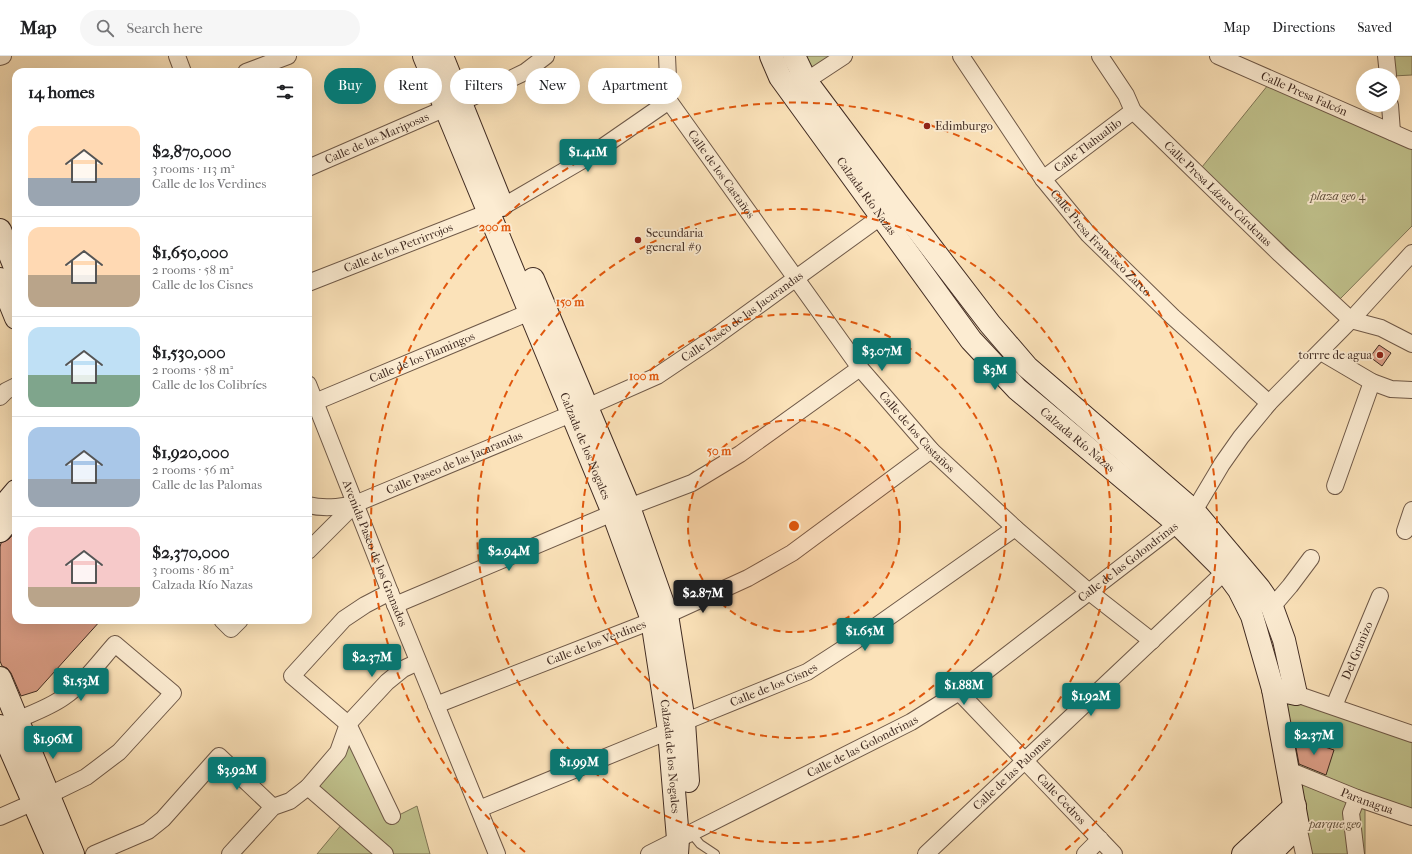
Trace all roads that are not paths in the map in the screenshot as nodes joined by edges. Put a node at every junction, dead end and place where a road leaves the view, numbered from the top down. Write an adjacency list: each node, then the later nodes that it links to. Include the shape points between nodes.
1 (3, 56): 14 (street)
2 (288, 56): 15 (street)
3 (424, 56): 21 (street, Calzada de los Nogales)
4 (442, 56): 21 (street, Calzada de los Nogales)
5 (546, 56): 21 (street, Calle de las Mariposas, via 525,72)
6 (667, 56): 16 (street)
7 (772, 56): 29 (street, Calzada Río Nazas, via 780,78)
8 (794, 56): 18 (street, Calzada Río Nazas)
9 (844, 56): 18 (street)
10 (961, 56): 27 (street, Calle Presa Francisco Zarco)
11 (1100, 56): 22 (street, Calle Presa Lázaro Cárdenas, via 1126,95)
12 (1218, 56): 24 (street, Calle Presa Falcón)
13 (1386, 56): 17 (street)
14 (0, 57)
15 (256, 68)
16 (668, 68)
17 (1387, 68)
18 (806, 81): 29 (street, Calzada Río Nazas)
19 (665, 104): 28 (street, Calle de los Petrirrojos, via 588,157)
20 (671, 104): 33 (street, Calle de los Castaños)
21 (454, 105): 26 (street, Calle de las Mariposas); 28 (street, Calzada de los Nogales)
22 (1133, 111): 27 (street, Calle Tlahualilo); 38 (street, Calle Presa Lázaro Cárdenas)
23 (1391, 112): 24 (street)
24 (1392, 132): 25 (street, Calle Presa Falcón)
25 (1412, 141)
26 (312, 166)
27 (1043, 179): 48 (street, Calle Presa Francisco Zarco, via 1088,234 1179,322)
28 (495, 209): 35 (street, Calle de los Petrirrojos); 37 (street, Calzada de los Nogales); 49 (street, Calzada de los Nogales)
29 (889, 211): 33 (street, Calle Paseo de las Jacarandas); 59 (street, Calzada Río Nazas, via 1027,367)
30 (0, 230): 32 (street)
31 (1412, 253): 38 (street)
32 (12, 260)
33 (796, 278): 41 (street, Calle de los Castaños); 49 (street, Calle Paseo de las Jacarandas, via 657,376)
34 (0, 279): 36 (street)
35 (312, 282)
36 (9, 311)
37 (530, 312): 47 (street, Calle de los Flamingos); 49 (street, Calzada de los Nogales)
38 (1352, 320): 39 (street, via 1381,328); 40 (street)
39 (1412, 344)
40 (1321, 352): 42 (street); 48 (street)
41 (860, 368): 50 (street, Calle de los Castaños); 56 (street, via 740,454 692,483)
42 (1372, 382): 44 (street, via 1391,389); 51 (street)
43 (12, 388): 46 (street)
44 (1412, 390)
45 (312, 394): 47 (street, Avenida Paseo de los Granados)
46 (0, 397)
47 (315, 402): 53 (street, Avenida Paseo de los Granados)
48 (1269, 403): 59 (street, via 1237,442)
49 (579, 411): 53 (street, Calle Paseo de las Jacarandas); 56 (street, Calzada de los Nogales)
50 (931, 450): 60 (street, Calle de los Castaños); 70 (street, Calle de los Verdines, via 792,553 748,578)
51 (1335, 486)
52 (12, 496): 55 (street)
53 (355, 504): 54 (street, Calle Paseo de las Jacarandas, via 337,508); 63 (street); 68 (street, Avenida Paseo de los Granados)
54 (312, 506)
55 (0, 510)
56 (621, 510): 68 (street); 70 (street, Calzada de los Nogales)
57 (1412, 510): 62 (street)
58 (12, 517): 61 (street)
59 (1186, 517): 65 (street, Calzada Río Nazas); 66 (street, Calle de las Golondrinas)
60 (1015, 528): 66 (street, Calle de los Castaños); 81 (street, Calle de los Cisnes, via 856,641 807,672)
61 (0, 531)
62 (1404, 531)
63 (312, 547)
64 (1311, 558): 69 (street)
65 (1231, 566): 69 (street, Calzada Río Nazas); 71 (street, Calle de las Palomas); 74 (street, Calzada Río Nazas, via 1252,616)
66 (1088, 592): 71 (street, Calle de los Castaños); 75 (street, Calle de las Golondrinas)
67 (1380, 596): 78 (street, Del Granizo)
68 (393, 598): 72 (street, Avenida Paseo de los Granados); 79 (street, via 365,605 344,619 292,676)
69 (1272, 607): 76 (street, Calzada Río Nazas, via 1284,640)
70 (660, 617): 77 (street, Calle de los Verdines); 81 (street, Calzada de los Nogales)
71 (1152, 642): 83 (street, Calle de las Palomas)
72 (418, 662): 77 (street, Avenida Paseo de los Granados); 79 (street, via 403,669 387,682)
73 (0, 678): 80 (street)
74 (1273, 689): 76 (street); 84 (street, Calzada Río Nazas)
75 (959, 692): 83 (street, Calle Cedros); 95 (street, Calle de las Golondrinas, via 911,722)
76 (1296, 694): 78 (street)
77 (436, 705): 89 (street, Avenida Paseo de los Granados)
78 (1334, 706): 82 (street)
79 (348, 724): 85 (street, via 338,752); 90 (street)
80 (4, 725): 87 (street); 87 (street, via 65,697 115,644 173,693 119,752 86,777)
81 (677, 727): 89 (street, Calle de los Cisnes); 95 (street, Calzada de los Nogales)
82 (1412, 734)
83 (1024, 760): 94 (street, Calle Cedros); 104 (street, Calle de las Palomas)
84 (1288, 770): 86 (street, Paranagua); 91 (street, Calzada Río Nazas)
85 (308, 787): 88 (street, via 290,801); 100 (street)
86 (1357, 798): 93 (street, Paranagua); 110 (street, via 1351,813)
87 (42, 799): 92 (street); 96 (street); 97 (street)
88 (273, 807): 98 (street, via 219,756 148,831); 99 (street)
89 (479, 809): 101 (street, Avenida Paseo de los Granados)
90 (392, 816)
91 (1296, 816): 107 (street); 108 (street); 109 (street, Calzada Río Nazas)
92 (0, 817)
93 (1412, 817)
94 (1100, 840): 105 (street); 106 (street, Calle Cedros)
95 (684, 845): 102 (street, Calle de las Golondrinas); 103 (lane, via 700,844)
96 (56, 854)
97 (73, 854)
98 (94, 854)
99 (230, 854)
100 (385, 854)
101 (497, 854)
102 (649, 854)
103 (715, 854)
104 (926, 854)
105 (1085, 854)
106 (1114, 854)
107 (1243, 854)
108 (1270, 854)
109 (1304, 854)
110 (1356, 854)

